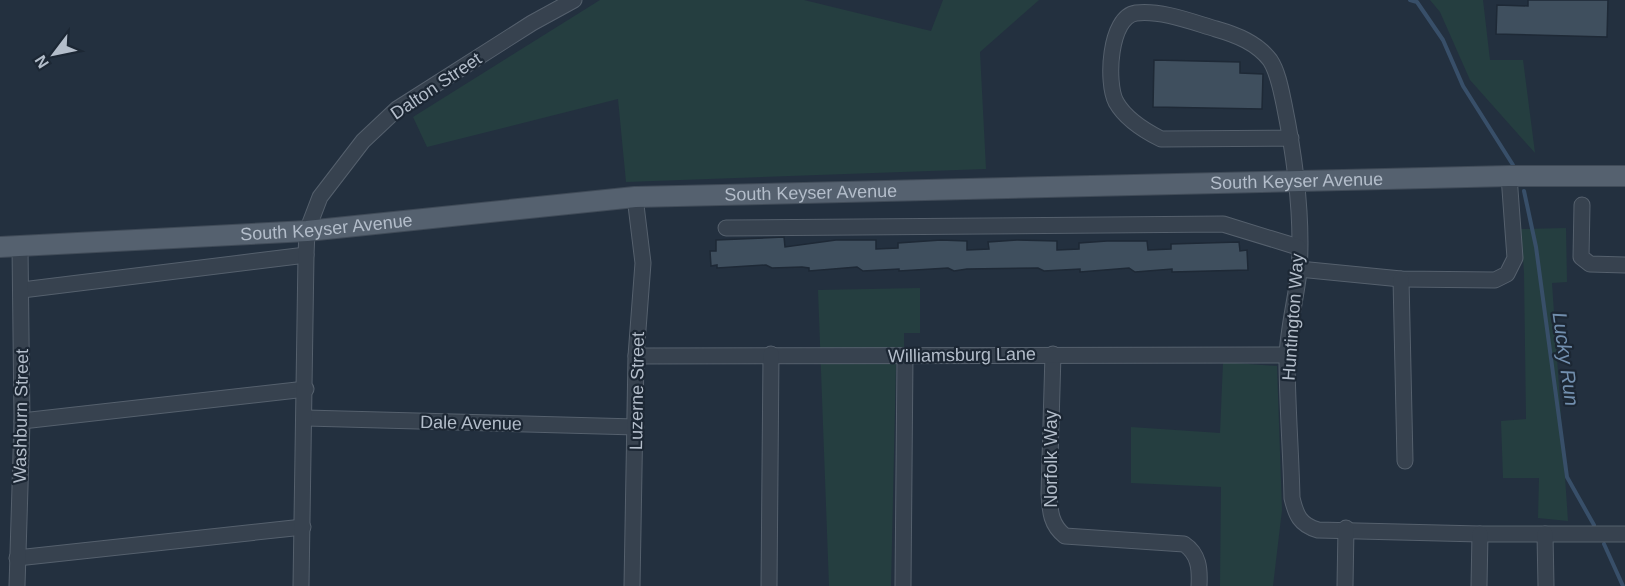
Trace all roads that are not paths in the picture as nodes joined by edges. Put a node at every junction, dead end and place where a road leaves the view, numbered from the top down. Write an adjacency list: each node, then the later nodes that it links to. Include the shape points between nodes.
1 (574, 0): 9 (street, Dalton Street, via 397,109 363,141 320,197)
2 (1291, 138): 2 (street, Huntington Way, via 1280,86 1272,63 1261,49 1242,38 1166,15 1135,13 1123,19 1112,54 1113,96 1146,131 1161,139); 5 (street, Huntington Way)
3 (1509, 176): 4 (main road, South Keyser Avenue); 5 (main road, South Keyser Avenue); 16 (street, via 1515,258 1507,274 1495,280)
4 (1625, 176)
5 (1298, 181): 6 (main road, South Keyser Avenue); 12 (street, Huntington Way)
6 (635, 197): 9 (main road, South Keyser Avenue); 21 (street, Luzerne Street, via 643,263)
7 (1582, 205): 14 (street, via 1581,256 1590,264)
8 (726, 228): 12 (street, via 1223,224)
9 (307, 231): 11 (main road, South Keyser Avenue); 13 (street, Dalton Street)
10 (0, 246): 11 (main road, South Keyser Avenue)
11 (20, 247): 17 (street, Washburn Street)
12 (1299, 247): 15 (street, Huntington Way)
13 (306, 255): 17 (street); 23 (street, Dalton Street)
14 (1625, 265)
15 (1299, 269): 16 (street); 20 (street, Huntington Way)
16 (1401, 279): 27 (street)
17 (22, 290): 25 (street, Washburn Street)
18 (771, 354): 21 (street, Williamsburg Lane); 22 (street, Williamsburg Lane); 37 (street)
19 (1053, 354): 20 (street, Williamsburg Lane); 22 (street, Williamsburg Lane); 39 (street, Norfolk Way, via 1049,494 1056,529 1065,536 1184,544 1193,550 1197,560)
20 (1287, 355): 29 (street, Huntington Way, via 1295,512 1307,527)
21 (636, 356): 26 (street, Luzerne Street)
22 (905, 356): 38 (street)
23 (306, 389): 24 (street, Dalton Street); 25 (street)
24 (306, 412): 26 (street, Dale Avenue); 28 (street, Dalton Street)
25 (21, 421): 33 (street, Washburn Street)
26 (636, 427): 36 (street, Luzerne Street)
27 (1405, 461)
28 (303, 526): 33 (street); 35 (street, Dalton Street)
29 (1346, 528): 30 (street); 40 (street)
30 (1480, 534): 31 (street); 41 (street)
31 (1545, 534): 32 (street); 42 (street)
32 (1625, 534)
33 (17, 558): 34 (street, Washburn Street)
34 (17, 586)
35 (302, 586)
36 (632, 586)
37 (769, 586)
38 (903, 586)
39 (1199, 586)
40 (1345, 586)
41 (1479, 586)
42 (1546, 586)

